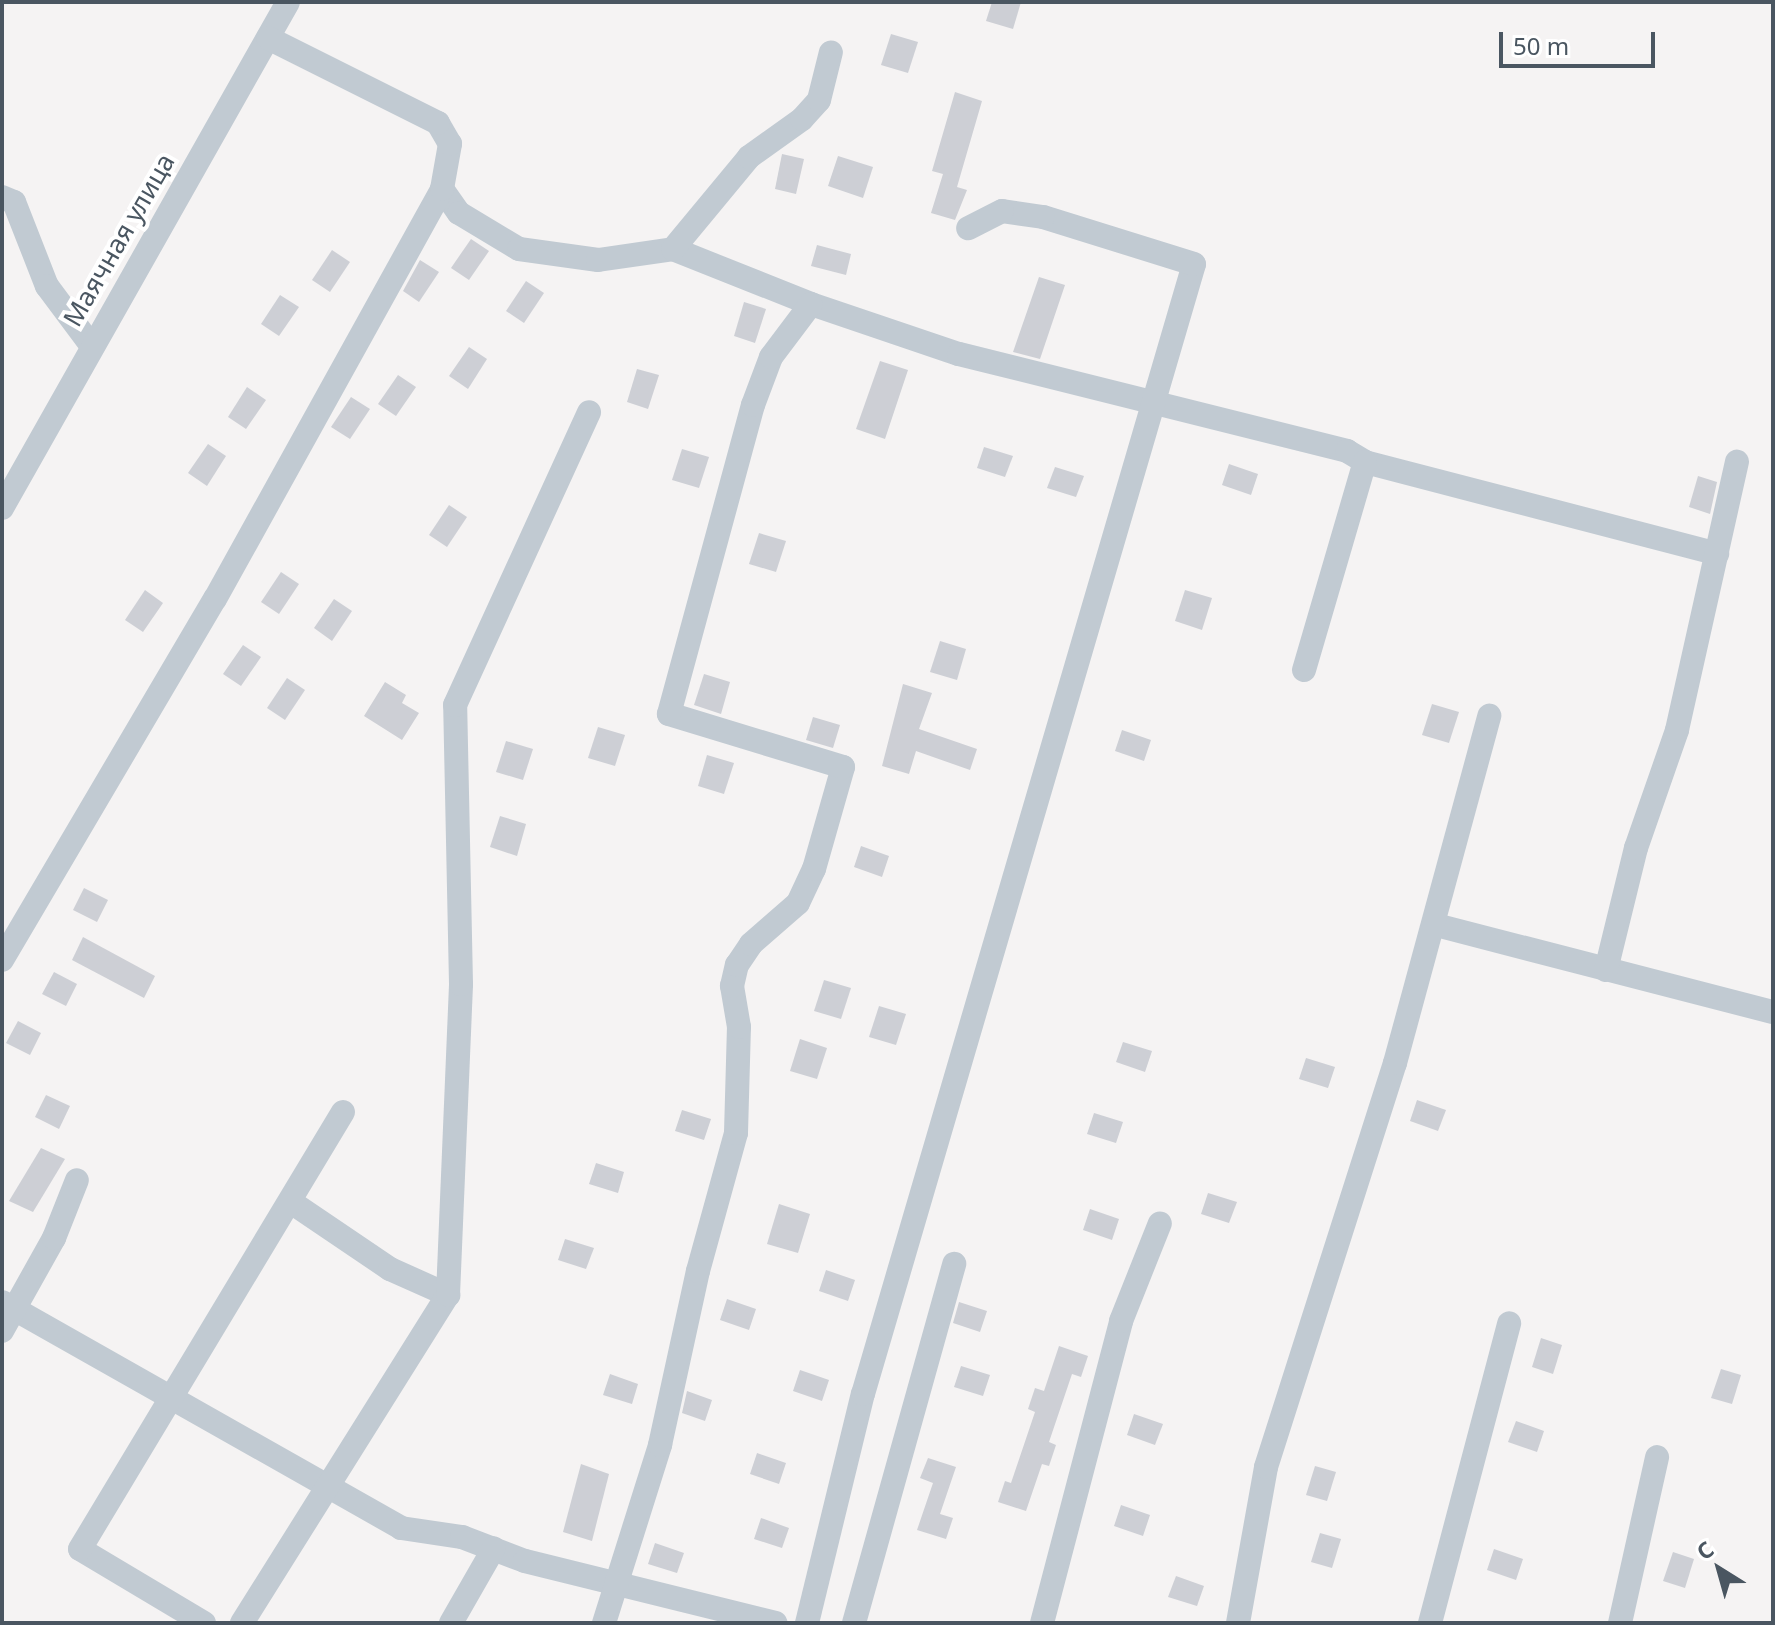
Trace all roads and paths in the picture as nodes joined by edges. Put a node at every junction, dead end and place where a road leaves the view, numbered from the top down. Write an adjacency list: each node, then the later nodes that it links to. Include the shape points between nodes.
1 (288, 2): 2 (street, Маячная улица)
2 (268, 38): 4 (street, via 438,123 450,144); 9 (street, Маячная улица)
3 (831, 52): 7 (street, via 819,100 749,157)
4 (442, 189): 7 (street, via 459,213 519,249 598,260); 19 (street, via 215,599)
5 (6, 196): 9 (street, via 47,286)
6 (968, 228): 10 (street, via 1002,211 1043,217 1194,264)
7 (673, 249): 8 (street)
8 (811, 304): 10 (street, via 959,354); 35 (street, via 771,357 753,405 669,714 843,767 814,869 798,903 751,944 737,965 732,986 739,1027 736,1133 698,1271 660,1445)
9 (91, 345): 14 (street, Маячная улица)
10 (1155, 404): 12 (street, via 1347,451); 41 (street, via 863,1394)
11 (589, 412): 27 (street, via 455,705 461,984)
12 (1365, 462): 15 (street); 16 (street)
13 (1737, 462): 15 (street)
14 (2, 508)
15 (1717, 554): 20 (street, via 1677,730 1636,848)
16 (1304, 670)
17 (1489, 716): 18 (street)
18 (1436, 925): 20 (street); 44 (street, via 1266,1467)
19 (2, 960)
20 (1606, 970): 21 (street)
21 (1773, 1012)
22 (343, 1112): 24 (street)
23 (77, 1180): 28 (street, via 54,1238)
24 (291, 1202): 27 (street, via 390,1269); 31 (street)
25 (1160, 1223): 43 (street, via 1121,1321)
26 (954, 1264): 42 (street)
27 (448, 1295): 33 (street)
28 (8, 1305): 30 (street); 31 (street)
29 (1509, 1323): 45 (street)
30 (2, 1331)
31 (172, 1400): 33 (street); 36 (street, via 80,1549)
32 (1657, 1457): 46 (street)
33 (327, 1488): 34 (street, via 401,1528 462,1537); 37 (street)
34 (494, 1548): 35 (street); 38 (street)
35 (614, 1582): 39 (street); 40 (street)
36 (204, 1623)
37 (242, 1623)
38 (451, 1623)
39 (604, 1623)
40 (775, 1623)
41 (807, 1623)
42 (854, 1623)
43 (1042, 1623)
44 (1238, 1623)
45 (1430, 1623)
46 (1620, 1623)

